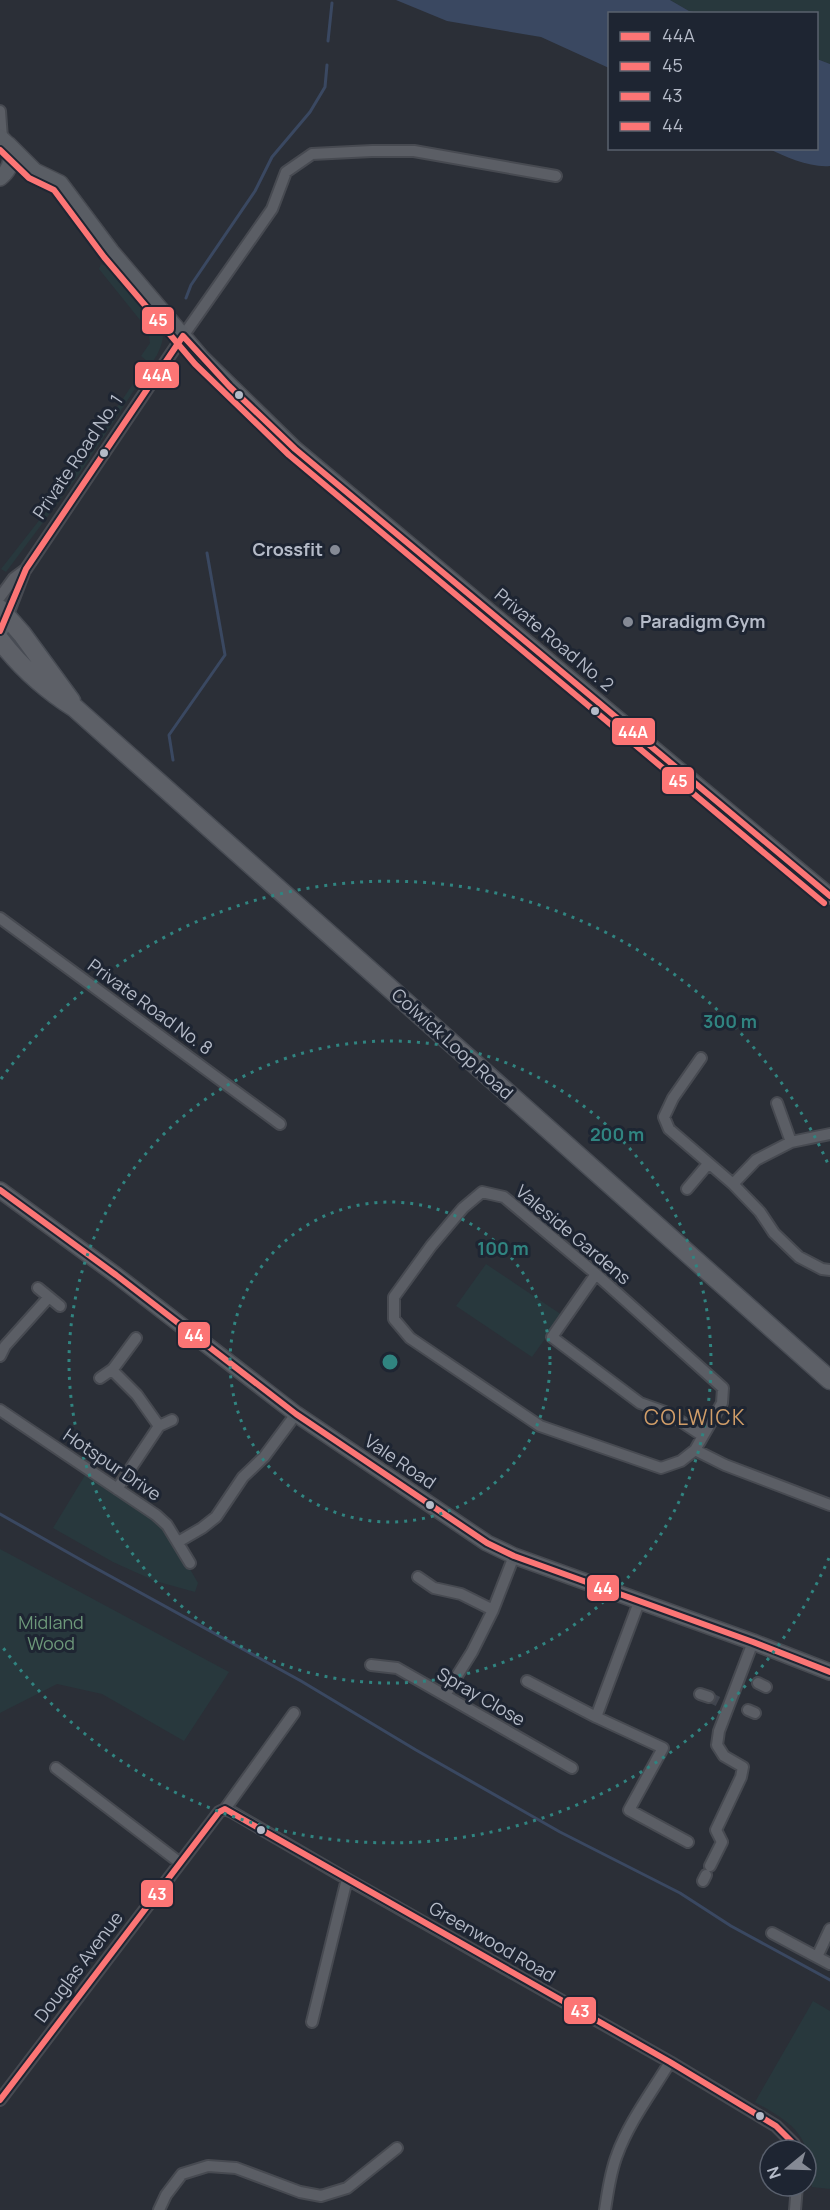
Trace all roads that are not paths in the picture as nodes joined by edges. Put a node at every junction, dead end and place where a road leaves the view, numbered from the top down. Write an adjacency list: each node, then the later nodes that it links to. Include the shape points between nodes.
1 (0, 111): 2 (street)
2 (3, 140): 3 (street); 4 (street, via 11,161)
3 (35, 171): 4 (street); 6 (street, Private Road No. 2, via 60,183)
4 (4, 173)
5 (556, 176): 6 (street, via 414,152 312,154 286,172 272,209)
6 (183, 336): 7 (street, Private Road No. 1); 12 (street, Private Road No. 2, via 295,449)
7 (26, 569): 8 (street, Private Road No. 1); 9 (street, Private Road No. 1)
8 (0, 597)
9 (2, 619): 11 (main road, Colwick Loop Road, via 22,634)
10 (0, 640): 11 (main road, Colwick Loop Road, via 44,688)
11 (75, 708): 32 (main road, Colwick Loop Road)
12 (830, 896)
13 (0, 918): 16 (street, Private Road No. 8)
14 (701, 1058): 19 (street, via 664,1117 669,1129)
15 (777, 1103): 18 (street)
16 (280, 1124)
17 (830, 1134): 18 (street)
18 (791, 1142): 20 (street, via 756,1160)
19 (708, 1164): 20 (street); 21 (street)
20 (733, 1184): 23 (street, via 799,1257)
21 (687, 1189)
22 (0, 1190): 34 (street, Vale Road)
23 (830, 1270)
24 (596, 1274): 37 (street, Valeside Gardens, via 723,1388 723,1404); 37 (street, via 552,1337 640,1403 668,1413); 38 (street, Valeside Gardens, via 504,1197 482,1192 431,1246 394,1297 394,1319 410,1338 540,1426 661,1468 681,1461)
25 (38, 1288): 26 (street)
26 (49, 1297): 27 (street); 29 (street)
27 (60, 1306)
28 (136, 1338): 30 (street)
29 (0, 1356)
30 (112, 1370): 31 (street); 36 (street, via 137,1395)
31 (100, 1378)
32 (830, 1380)
33 (0, 1410): 39 (street, Hotspur Drive)
34 (296, 1414): 41 (street, via 264,1457 243,1477 216,1517); 42 (street, Vale Road, via 471,1533)
35 (172, 1420): 36 (street)
36 (159, 1426): 39 (street)
37 (703, 1436): 38 (street, Valeside Gardens)
38 (695, 1450): 40 (street)
39 (117, 1489): 41 (street, Hotspur Drive, via 156,1515)
40 (830, 1505)
41 (178, 1542): 43 (street, Hotspur Drive)
42 (514, 1556): 45 (street, Vale Road); 46 (street)
43 (189, 1563)
44 (418, 1577): 46 (street, via 434,1588 461,1594)
45 (639, 1602): 47 (street, Vale Road); 53 (street)
46 (493, 1610): 51 (street)
47 (753, 1642): 49 (street, Vale Road); 59 (street, via 753,1681 728,1704 719,1731 717,1745 724,1755 743,1767 716,1830 722,1842)
48 (371, 1665): 51 (street, Spray Close, via 397,1668)
49 (830, 1672)
50 (527, 1681): 53 (street)
51 (445, 1695): 55 (street, Spray Close)
52 (294, 1713): 56 (street, Douglas Avenue)
53 (596, 1717): 57 (street, via 663,1748 629,1809)
54 (56, 1768): 58 (street)
55 (572, 1768)
56 (225, 1809): 58 (street, Douglas Avenue); 60 (street, Greenwood Road)
57 (688, 1842)
58 (179, 1862): 67 (street, Douglas Avenue)
59 (706, 1874)
60 (347, 1879): 65 (street); 66 (street, Greenwood Road)
61 (830, 1929): 63 (street)
62 (772, 1933): 63 (street)
63 (818, 1957): 64 (street)
64 (830, 1964)
65 (312, 2022)
66 (670, 2062): 68 (street, Greenwood Road, via 776,2126); 71 (street, via 617,2154)
67 (0, 2100)
68 (788, 2138)
69 (397, 2148): 70 (street, via 347,2188 321,2196 236,2168 208,2166 182,2174)
70 (159, 2210)
71 (605, 2210)

